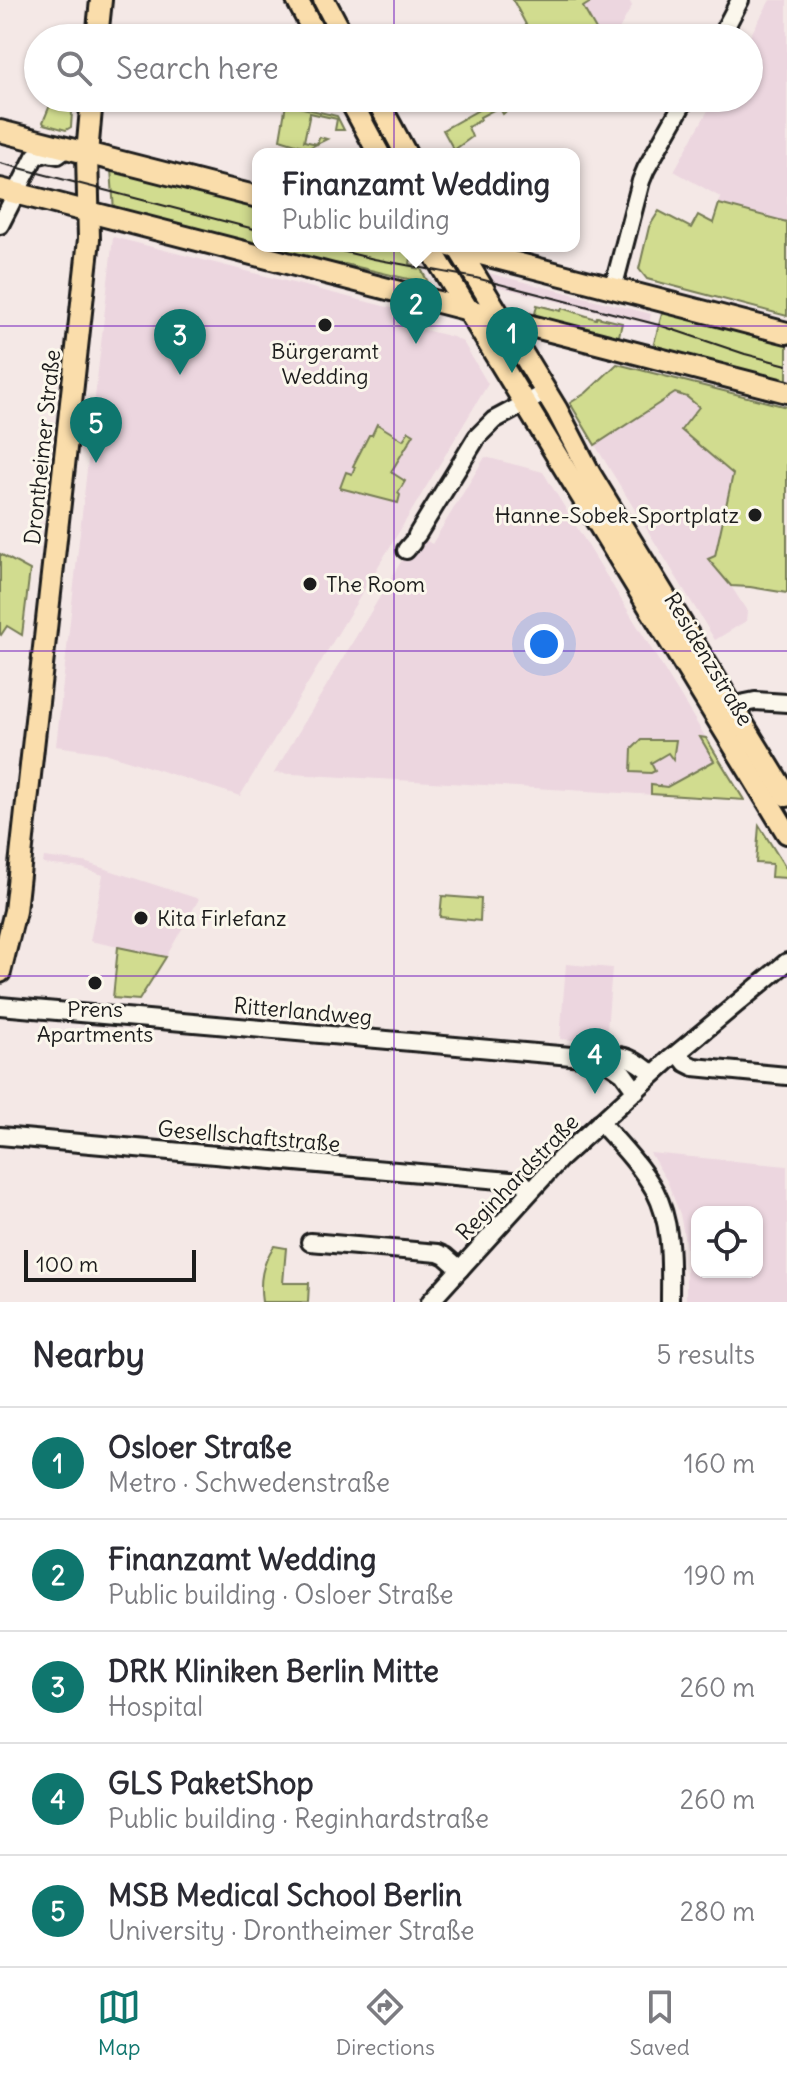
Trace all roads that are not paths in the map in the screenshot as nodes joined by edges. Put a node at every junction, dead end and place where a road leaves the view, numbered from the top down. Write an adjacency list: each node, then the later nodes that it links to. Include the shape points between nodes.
1 (101, 0): 5 (main road)
2 (297, 0): 6 (main road)
3 (324, 0): 7 (main road)
4 (740, 0): 8 (street)
5 (98, 24)
6 (310, 24)
7 (337, 24)
8 (727, 24)
9 (91, 112): 17 (main road, Drontheimer Straße)
10 (356, 112): 15 (main road)
11 (384, 112): 16 (main road)
12 (678, 112): 25 (street, via 641,181)
13 (0, 131): 14 (main road)
14 (67, 148): 17 (main road); 18 (street, via 58,155 35,156)
15 (376, 148)
16 (403, 148)
17 (87, 154): 19 (main road); 20 (main road, Drontheimer Straße)
18 (8, 191): 20 (main road); 21 (street)
19 (252, 195)
20 (90, 213): 26 (main road); 39 (main road, Drontheimer Straße, via 16,903)
21 (0, 225)
22 (433, 252): 26 (main road)
23 (458, 252): 27 (main road)
24 (474, 252): 25 (main road)
25 (613, 289): 28 (main road)
26 (466, 309): 27 (main road); 31 (main road)
27 (499, 317): 29 (main road); 30 (main road)
28 (787, 333)
29 (546, 392): 31 (street); 33 (main road)
30 (787, 392)
31 (524, 404): 32 (street, via 494,420 477,437); 33 (main road)
32 (412, 543)
33 (648, 588): 35 (main road, Residenzstraße)
34 (787, 703): 35 (street, via 755,701)
35 (721, 708): 36 (main road, Residenzstraße); 37 (main road, Residenzstraße)
36 (787, 796)
37 (787, 833)
38 (787, 962): 41 (street, Reginhardstraße)
39 (0, 972)
40 (0, 1006): 42 (street, Ritterlandweg)
41 (678, 1053): 43 (street, Reginhardstraße); 44 (street, via 694,1067)
42 (603, 1059): 43 (street, Ritterlandweg, via 626,1057); 45 (street)
43 (653, 1074): 45 (street, Reginhardstraße)
44 (787, 1076)
45 (636, 1091): 46 (street, Reginhardstraße)
46 (600, 1122): 49 (street, Reginhardstraße); 54 (street, via 657,1194 668,1235)
47 (0, 1136): 48 (street, Gesellschaftstraße)
48 (494, 1181): 49 (street, Gesellschaftstraße, via 522,1182); 50 (street)
49 (531, 1190): 50 (street, Reginhardstraße)
50 (516, 1207): 52 (street, Reginhardstraße)
51 (310, 1242): 52 (street, via 438,1253)
52 (460, 1269): 53 (street, Reginhardstraße)
53 (430, 1302)
54 (670, 1302)

